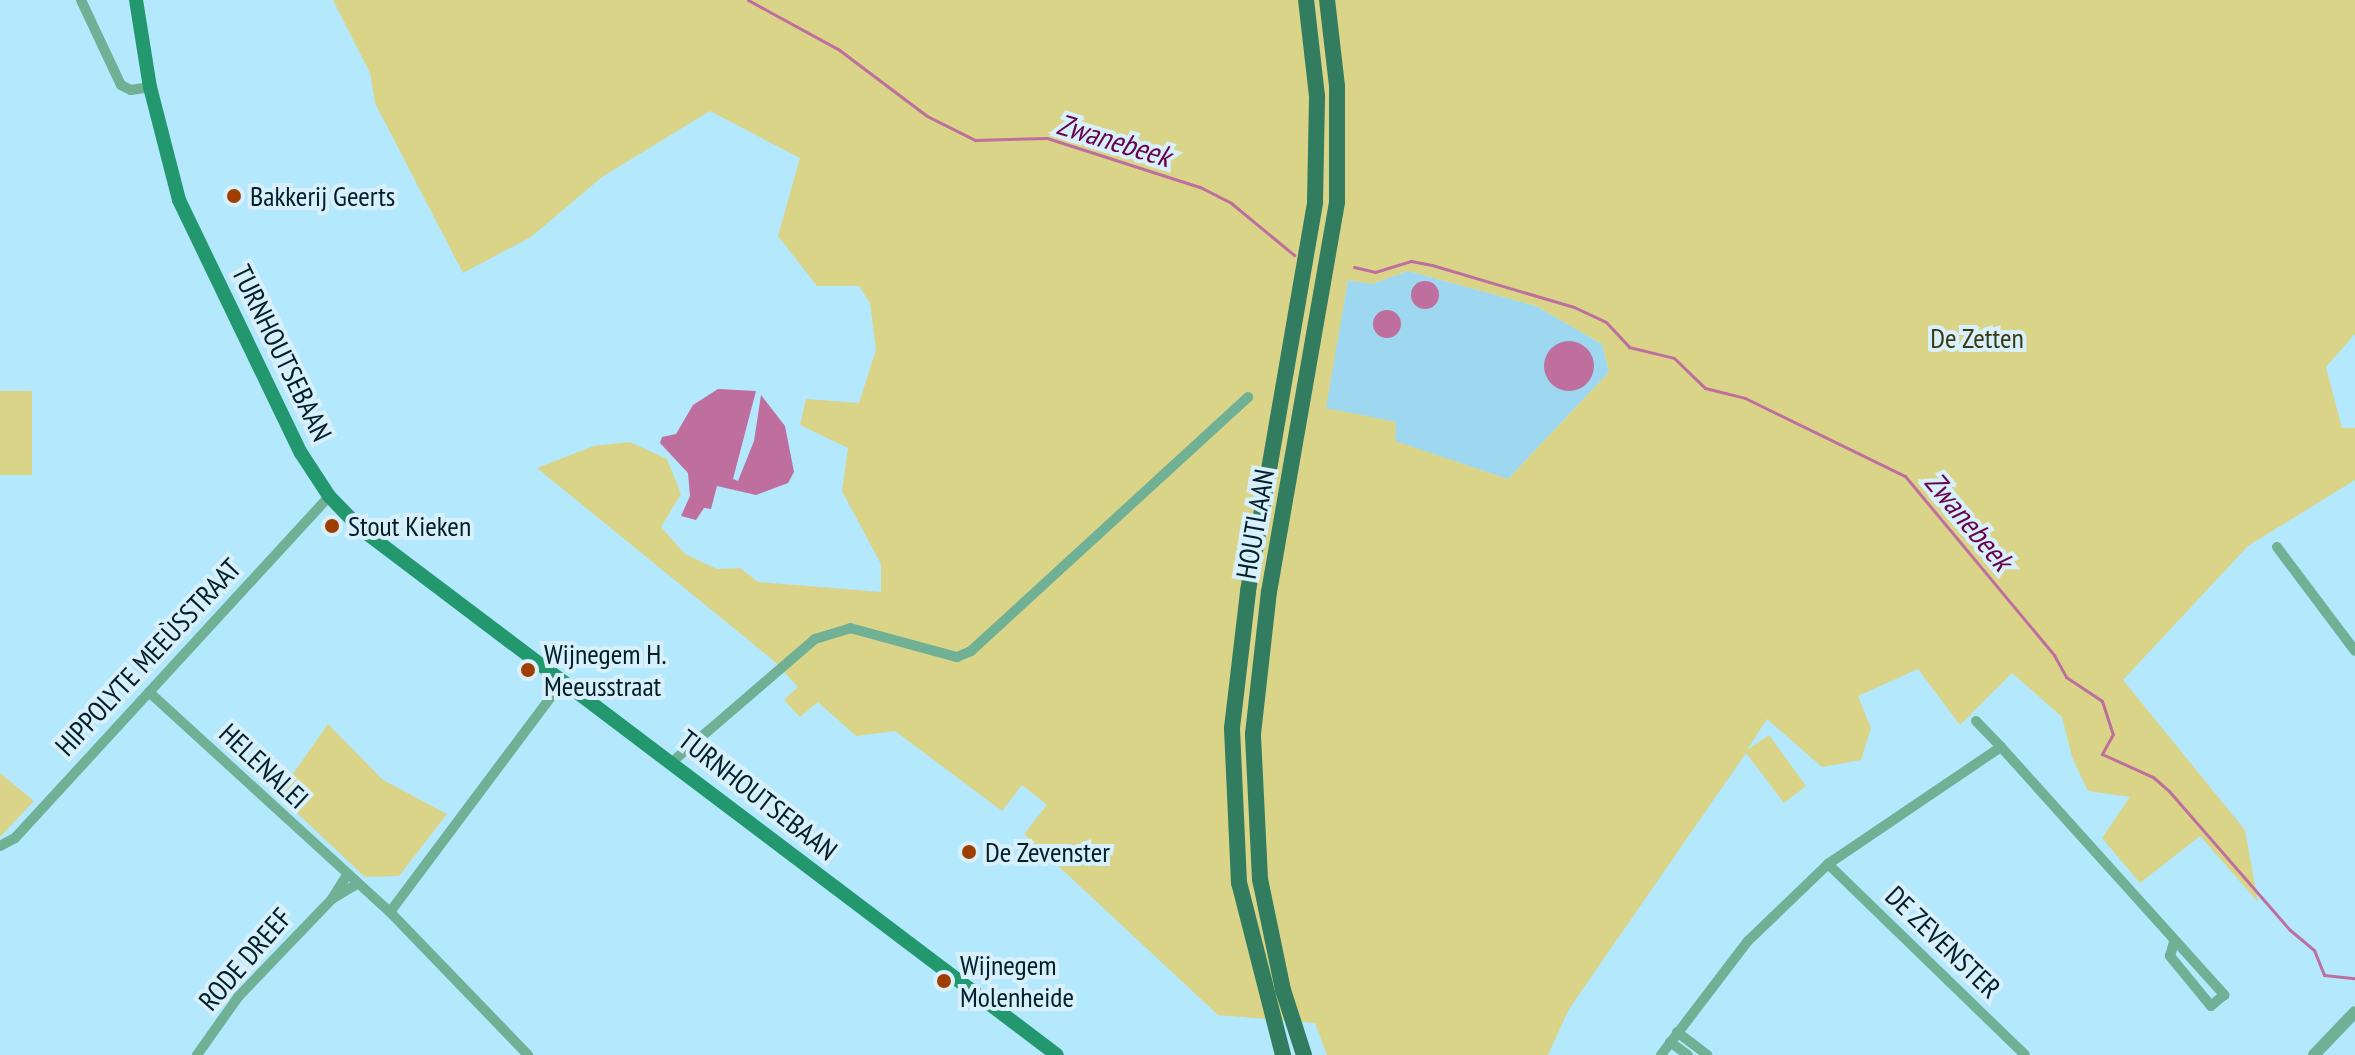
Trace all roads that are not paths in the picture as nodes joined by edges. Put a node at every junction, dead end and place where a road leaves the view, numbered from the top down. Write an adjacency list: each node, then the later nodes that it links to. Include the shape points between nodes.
1 (81, 0): 5 (street, via 123,87)
2 (136, 0): 5 (main road, TURNHOUTSEBAAN)
3 (1306, 0): 28 (main road, HOUTLAAN, via 1317,96 1315,202 1248,591 1232,728 1239,883)
4 (1327, 0): 29 (main road, HOUTLAAN, via 1337,86 1337,202 1269,592 1253,734 1260,879 1283,990)
5 (150, 87): 7 (main road, TURNHOUTSEBAAN, via 179,200 301,453)
6 (1248, 397): 14 (street, via 971,651 957,657 850,628 815,639)
7 (329, 496): 10 (main road, TURNHOUTSEBAAN, via 361,529); 11 (street, HIPPOLYTE MEEÙSSTRAAT)
8 (2277, 547): 9 (street)
9 (2355, 651)
10 (562, 682): 14 (main road, TURNHOUTSEBAAN); 20 (street)
11 (149, 692): 15 (street, HIPPOLYTE MEEÙSSTRAAT, via 15,838); 17 (street, HELENALEI)
12 (1976, 721): 13 (street)
13 (2001, 747): 16 (street); 21 (street)
14 (672, 762): 27 (main road, TURNHOUTSEBAAN)
15 (0, 846)
16 (1828, 864): 23 (street, via 1748,941); 33 (street, DE ZEVENSTER)
17 (347, 875): 18 (street, HELENALEI); 19 (street, RODE DREEF)
18 (357, 884): 19 (street, RODE DREEF); 20 (street, HELENALEI)
19 (332, 899): 25 (street, RODE DREEF, via 246,989)
20 (386, 909): 26 (street, HELENALEI)
21 (2174, 942): 21 (street, via 2170,956 2211,1006 2224,995)
22 (2355, 1012): 34 (street)
23 (1677, 1032): 24 (street); 32 (street)
24 (1670, 1042): 30 (street); 31 (street)
25 (197, 1055)
26 (528, 1055)
27 (1057, 1055)
28 (1283, 1055)
29 (1304, 1055)
30 (1661, 1055)
31 (1688, 1055)
32 (1707, 1055)
33 (2025, 1055)
34 (2314, 1055)

